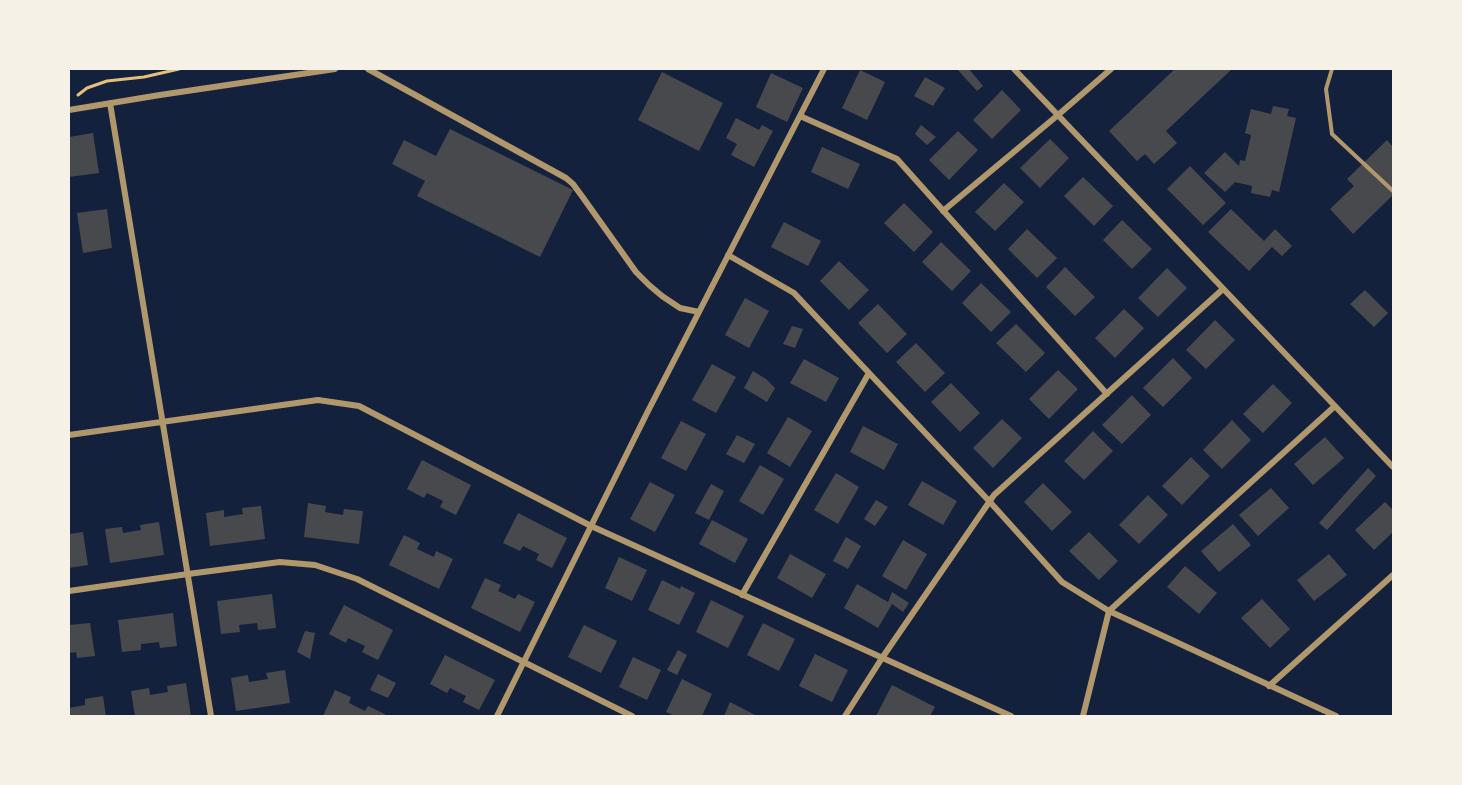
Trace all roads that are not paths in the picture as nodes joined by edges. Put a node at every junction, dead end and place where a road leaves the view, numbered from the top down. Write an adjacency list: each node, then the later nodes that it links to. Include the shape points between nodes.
1 (335, 69): 7 (street)
2 (368, 69): 15 (street, via 566,178 636,272 680,308)
3 (824, 69): 10 (street)
4 (1014, 69): 9 (street)
5 (1111, 69): 9 (street)
6 (1332, 69): 11 (lane, via 1326,90 1332,134)
7 (110, 104): 8 (street); 19 (street)
8 (69, 110)
9 (1058, 115): 12 (street); 14 (street)
10 (800, 116): 12 (street, via 897,159); 13 (street)
11 (1393, 191)
12 (943, 211): 17 (street)
13 (728, 255): 15 (street); 16 (street, via 794,292)
14 (1223, 289): 17 (street); 18 (street)
15 (699, 312): 23 (street)
16 (870, 373): 22 (street); 27 (street)
17 (1107, 394): 22 (street)
18 (1335, 406): 21 (street); 28 (street)
19 (163, 423): 20 (street); 23 (street, via 318,400 359,406); 24 (street)
20 (69, 435)
21 (1393, 467)
22 (990, 502): 28 (street, via 1062,582); 29 (street)
23 (591, 526): 27 (street); 30 (street)
24 (188, 574): 26 (street); 30 (street, via 280,562 315,565 357,579); 32 (street)
25 (1393, 575): 31 (street)
26 (69, 591)
27 (742, 595): 29 (street)
28 (1109, 611): 31 (street); 37 (street)
29 (882, 658): 35 (street); 36 (street)
30 (524, 662): 33 (street); 34 (street)
31 (1269, 686): 38 (street)
32 (212, 716)
33 (497, 716)
34 (632, 716)
35 (845, 716)
36 (1011, 716)
37 (1083, 716)
38 (1336, 716)

